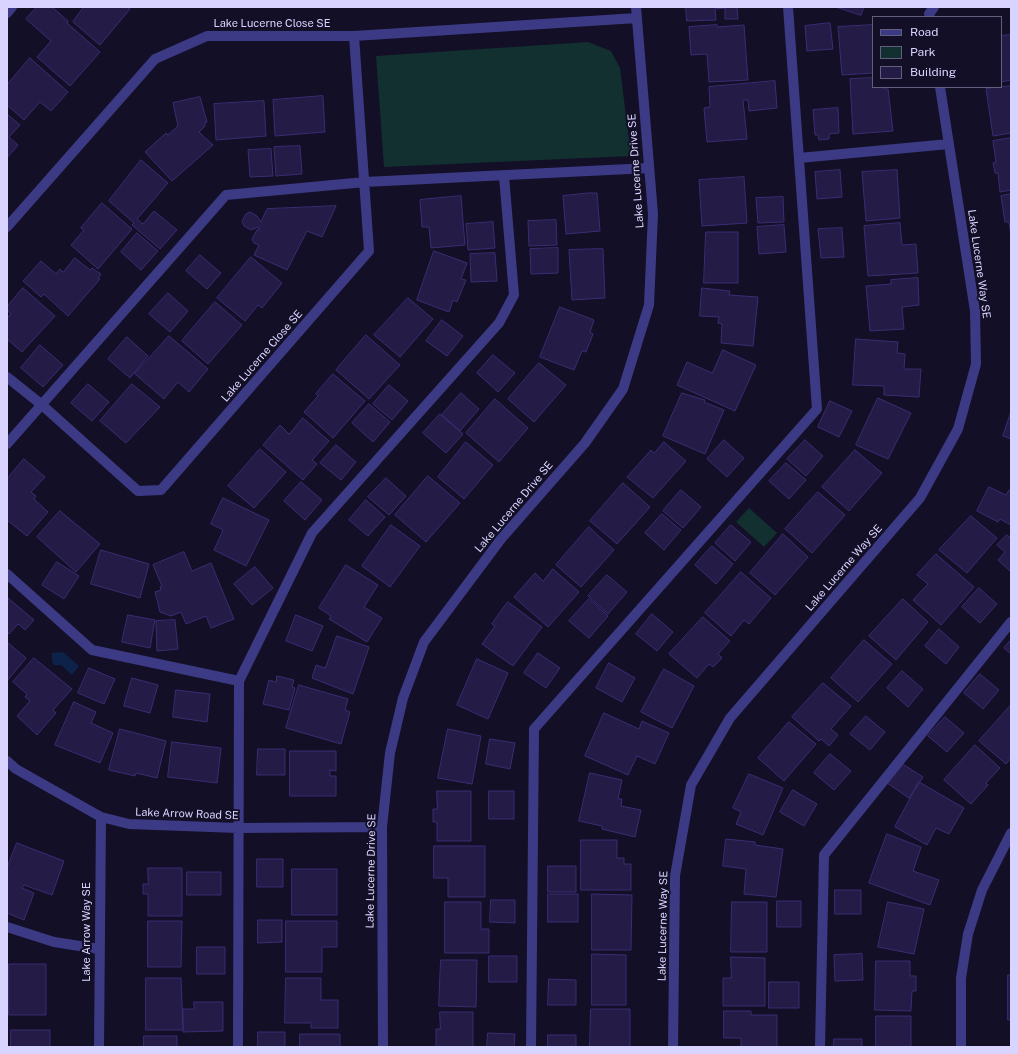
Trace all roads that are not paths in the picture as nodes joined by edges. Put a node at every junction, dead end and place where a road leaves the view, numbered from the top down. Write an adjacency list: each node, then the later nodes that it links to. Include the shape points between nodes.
1 (12, 7): 5 (street)
2 (636, 7): 7 (street, Lake Lucerne Drive SE)
3 (788, 7): 11 (street)
4 (934, 7): 6 (street)
5 (7, 13)
6 (930, 16)
7 (637, 18): 8 (street, Lake Lucerne Close SE); 12 (street, Lake Lucerne Drive SE)
8 (354, 36): 14 (street, Lake Lucerne Close SE); 15 (street, Lake Lucerne Close SE, via 207,36 155,59)
9 (940, 88): 10 (street, Lake Lucerne Way SE)
10 (949, 144): 11 (street); 33 (street, Lake Lucerne Way SE, via 975,311 976,364 958,430 920,498 730,718 691,785 674,876)
11 (799, 158): 32 (street, via 817,409 534,729)
12 (650, 168): 13 (street); 24 (street, Lake Lucerne Drive SE, via 653,214 649,305 623,389 585,443 501,539 424,642 403,698 390,753)
13 (504, 176): 14 (street); 21 (street, via 514,295 499,323 312,533)
14 (365, 182): 17 (street, via 226,195); 17 (street, Lake Lucerne Close SE, via 370,251 161,490 138,491)
15 (7, 227)
16 (7, 377): 17 (street, Lake Lucerne Close SE)
17 (42, 405): 18 (street)
18 (7, 444)
19 (7, 574): 21 (street, via 92,650)
20 (1011, 622): 34 (street, via 824,856)
21 (239, 681): 25 (street)
22 (7, 761): 23 (street, Lake Arrow Road SE, via 16,770)
23 (101, 817): 25 (street, Lake Arrow Road SE, via 129,824); 28 (street, Lake Arrow Way SE)
24 (382, 827): 25 (street, Lake Arrow Road SE); 31 (street, Lake Lucerne Drive SE)
25 (238, 828): 30 (street)
26 (1011, 833): 35 (street, via 982,890 968,934 961,978)
27 (7, 927): 28 (street, via 54,942)
28 (99, 949): 29 (street, Lake Arrow Way SE)
29 (99, 1047)
30 (238, 1047)
31 (383, 1047)
32 (531, 1047)
33 (673, 1047)
34 (820, 1047)
35 (961, 1047)

